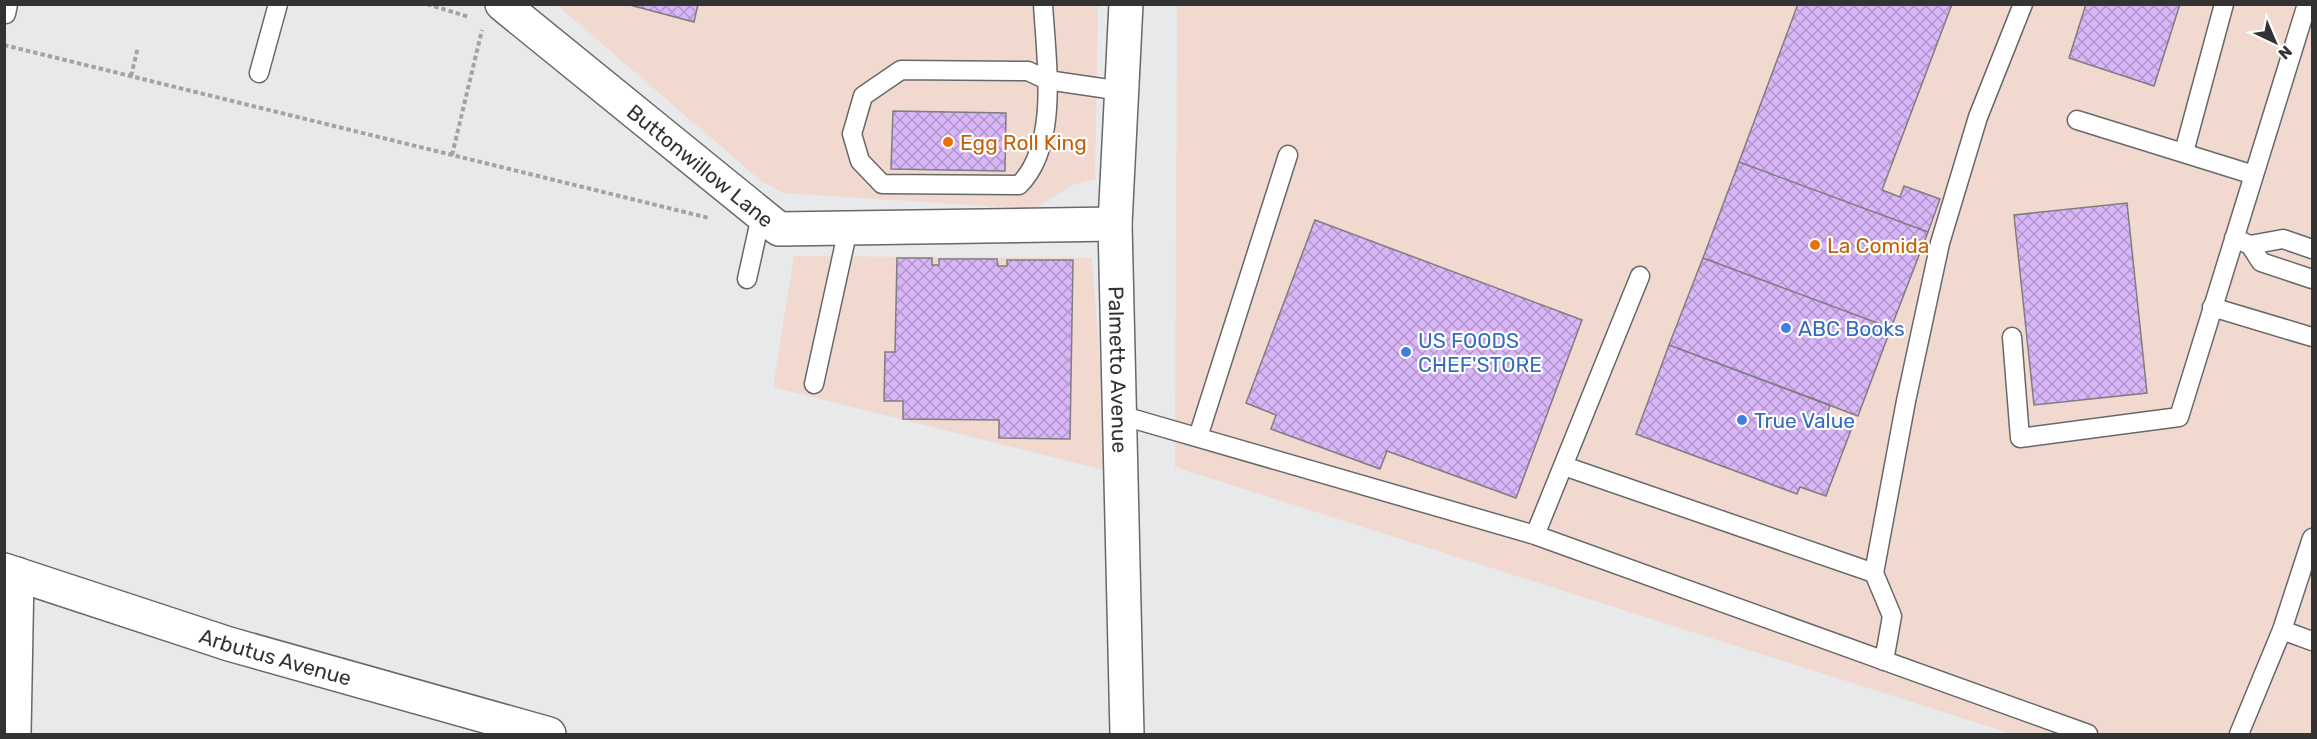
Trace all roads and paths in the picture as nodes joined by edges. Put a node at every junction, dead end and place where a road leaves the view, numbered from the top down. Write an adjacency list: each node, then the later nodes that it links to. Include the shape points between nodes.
1 (278, 4): 13 (lane)
2 (427, 4): 8 (path)
3 (1043, 4): 15 (lane)
4 (1126, 4): 16 (street, Palmetto Avenue)
5 (2023, 4): 41 (lane, via 1978,117 1940,243)
6 (2224, 4): 18 (lane)
7 (2307, 4): 10 (lane)
8 (467, 15)
9 (492, 15): 19 (path); 22 (street, Buttonwillow Lane)
10 (2306, 32): 21 (lane)
11 (4, 45): 14 (path)
12 (138, 47): 14 (path)
13 (259, 73)
14 (131, 76): 19 (path)
15 (1047, 81): 15 (lane, via 1039,156 1031,173 1019,185 882,184 860,161 852,134 863,96 902,70 1028,71); 16 (lane)
16 (1122, 91): 24 (street, Palmetto Avenue)
17 (2077, 120): 18 (lane)
18 (2184, 152): 21 (lane)
19 (452, 155): 23 (path)
20 (1288, 155): 36 (lane)
21 (2254, 175): 26 (lane)
22 (761, 216): 25 (street, Buttonwillow Lane, via 779,229); 29 (lane)
23 (713, 219)
24 (1115, 224): 25 (street, Buttonwillow Lane); 35 (street, Palmetto Avenue)
25 (848, 229): 34 (lane)
26 (2242, 241): 27 (lane, via 2283,238); 30 (lane, via 2261,262); 31 (lane)
27 (2313, 249)
28 (1640, 276): 37 (lane)
29 (747, 279)
30 (2313, 279)
31 (2212, 307): 32 (lane, via 2179,417 2020,438); 33 (lane)
32 (2012, 337)
33 (2313, 337)
34 (814, 384)
35 (1120, 415): 36 (lane); 47 (street, Palmetto Avenue)
36 (1198, 437): 38 (lane)
37 (1564, 466): 38 (lane); 41 (lane)
38 (1535, 535): 44 (lane)
39 (2313, 538): 42 (lane)
40 (11, 572): 45 (street); 46 (street, Arbutus Avenue, via 229,644)
41 (1874, 573): 44 (lane, via 1892,616)
42 (2282, 630): 43 (lane); 49 (lane)
43 (2313, 641)
44 (1884, 661): 48 (lane)
45 (14, 735)
46 (549, 735)
47 (1127, 735)
48 (2088, 735)
49 (2239, 735)

